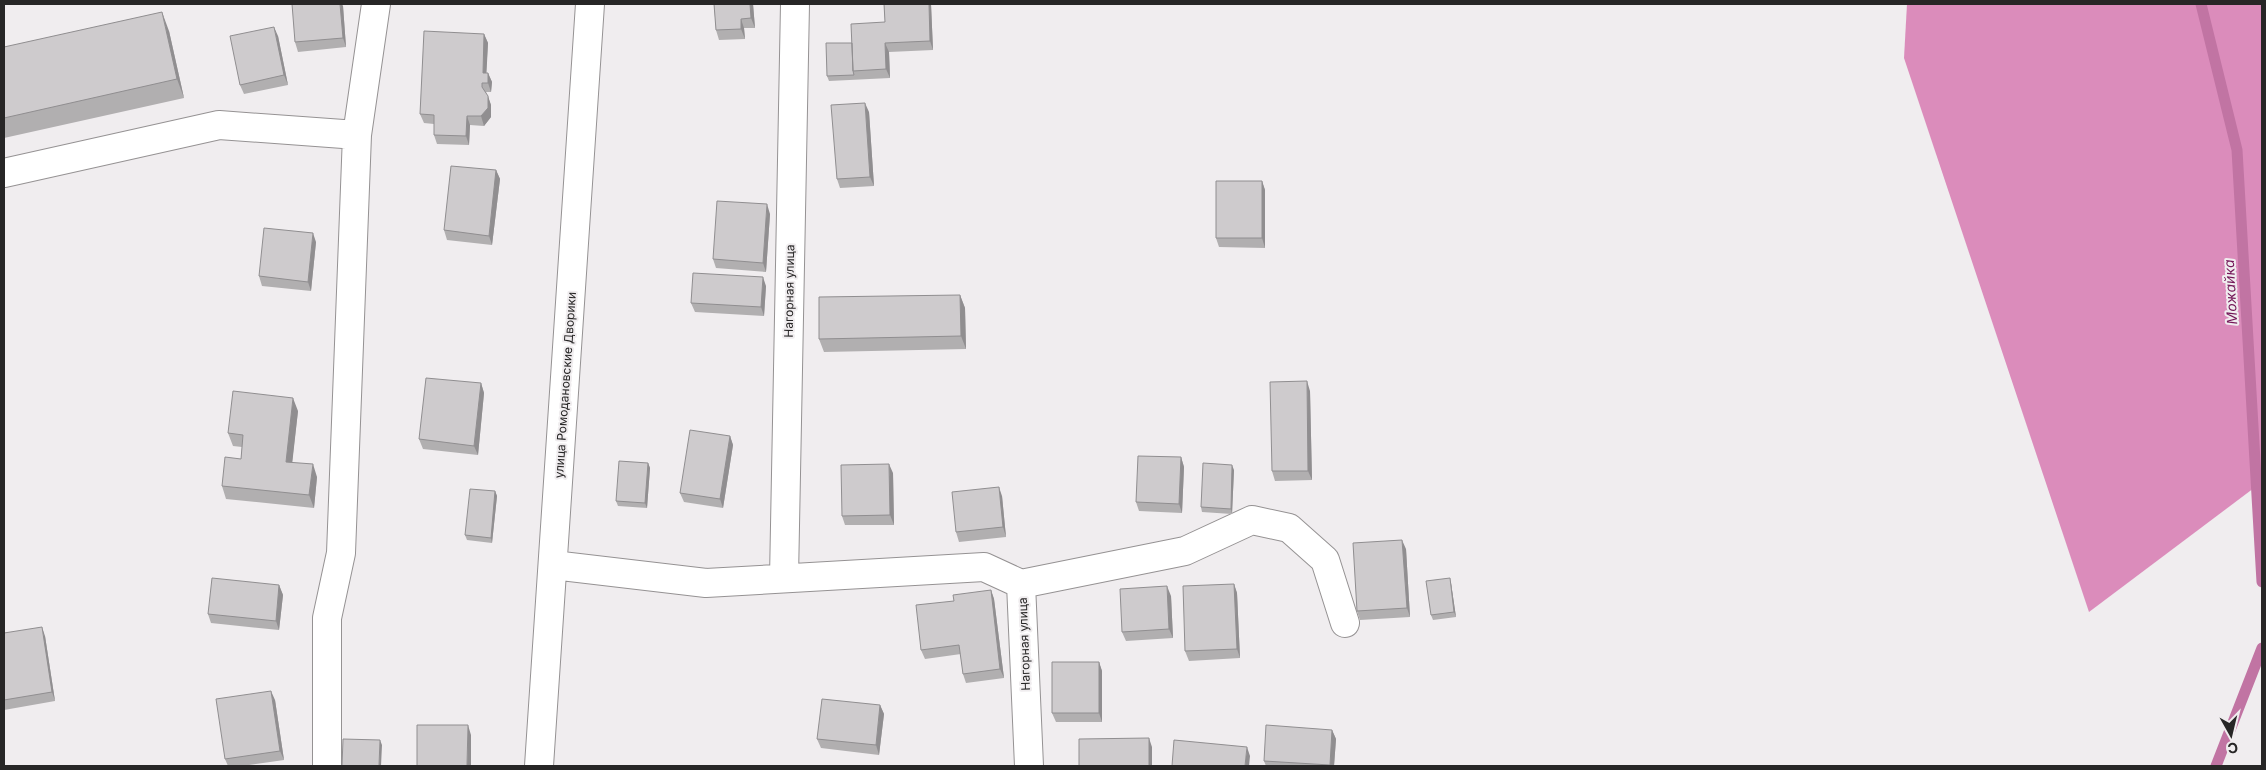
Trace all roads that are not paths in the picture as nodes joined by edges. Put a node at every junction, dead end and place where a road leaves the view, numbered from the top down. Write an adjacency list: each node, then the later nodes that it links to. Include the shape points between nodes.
1 (376, 4): 4 (street)
2 (590, 4): 6 (street, улица Ромодановские Дворики)
3 (795, 4): 7 (street, Нагорная улица)
4 (357, 134): 5 (street, via 219,125); 10 (street, via 341,552 327,618)
5 (4, 173)
6 (554, 565): 7 (street, Нагорная улица, via 706,583); 11 (street, улица Ромодановские Дворики)
7 (784, 578): 8 (street, Нагорная улица, via 984,567)
8 (1022, 584): 9 (street, via 1184,551 1252,520 1289,528 1325,560); 12 (street, Нагорная улица)
9 (1346, 624)
10 (327, 766)
11 (539, 766)
12 (1028, 766)

